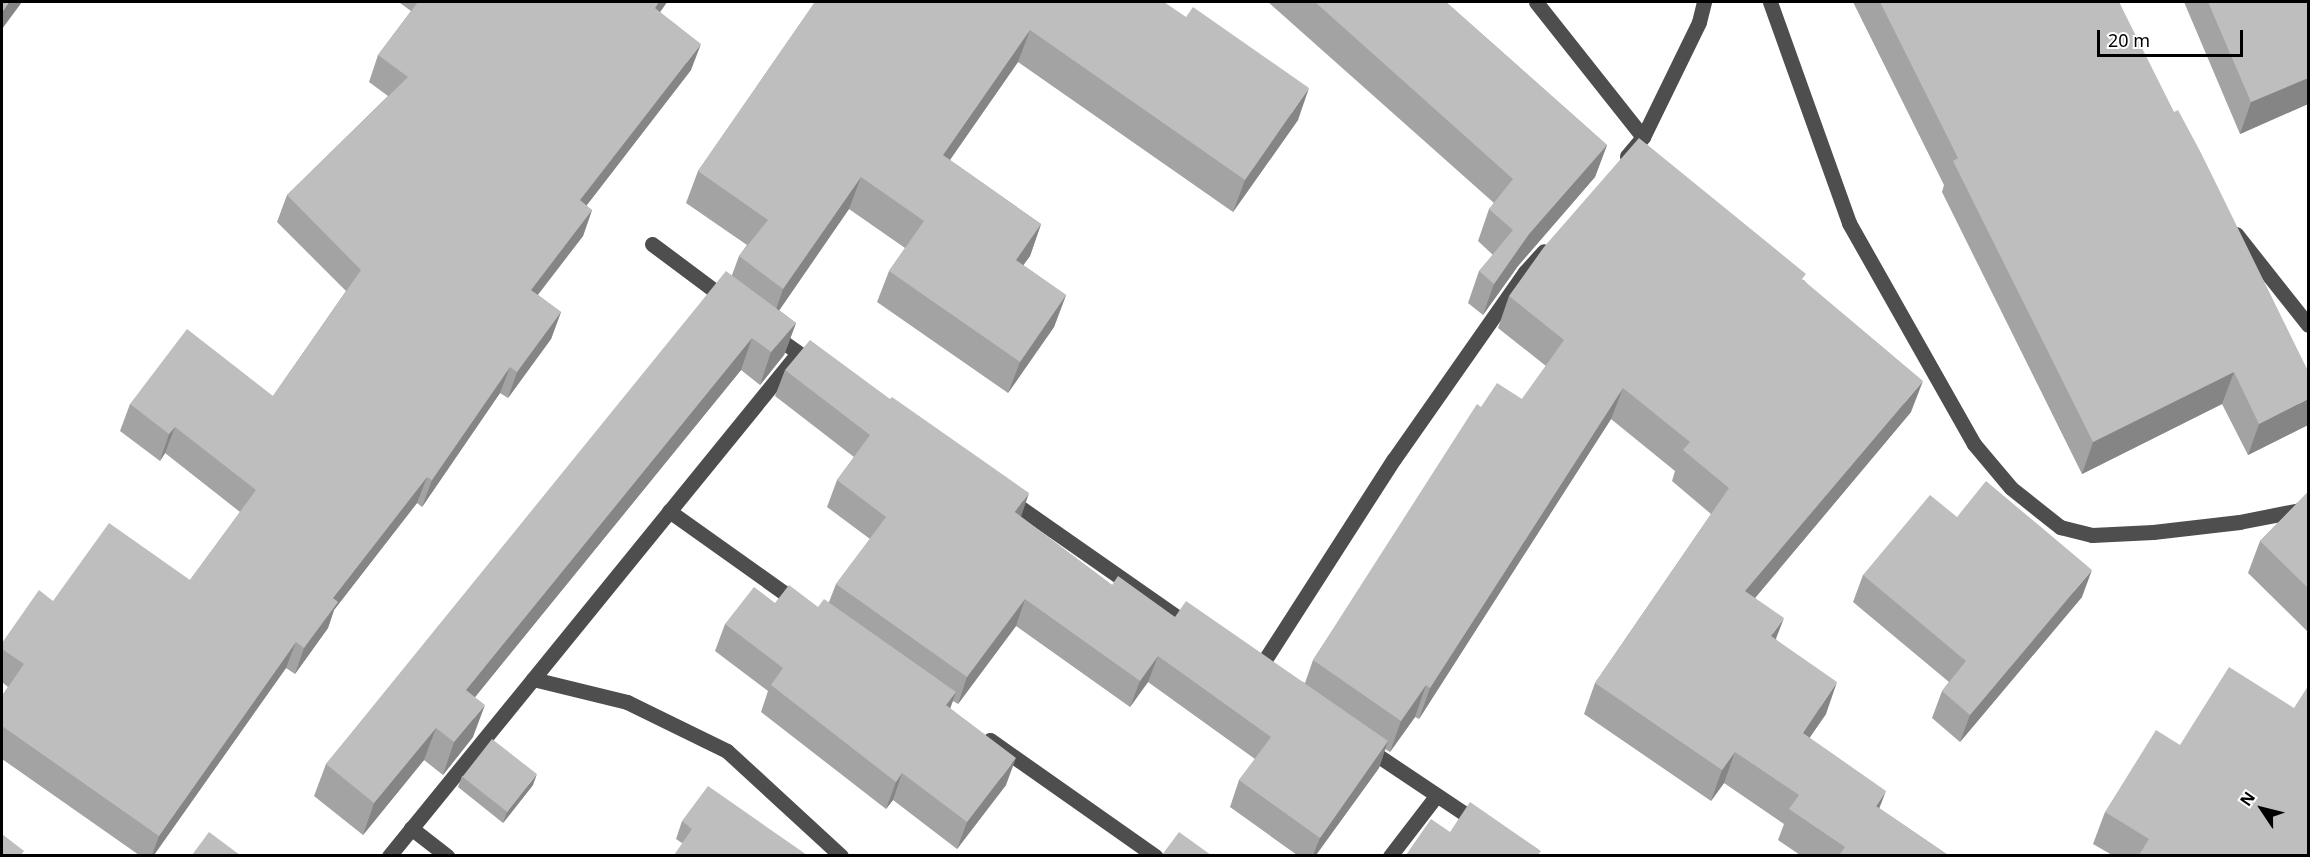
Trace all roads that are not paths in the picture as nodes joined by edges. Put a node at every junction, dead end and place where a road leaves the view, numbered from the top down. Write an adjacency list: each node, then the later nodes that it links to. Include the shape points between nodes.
1 (1536, 2): 4 (street)
2 (1704, 2): 4 (street, via 1699,22)
3 (1770, 2): 15 (street, via 1849,223 1974,444 2011,488 2060,527 2092,535 2239,522 2300,510)
4 (1643, 137): 5 (street)
5 (1620, 164)
6 (2229, 226): 10 (street)
7 (1557, 236): 19 (street, via 1526,272 1401,450)
8 (652, 244): 9 (street)
9 (743, 312)
10 (2308, 325)
11 (761, 326): 12 (street)
12 (798, 353): 13 (street); 16 (street)
13 (827, 373)
14 (993, 489): 18 (street)
15 (2308, 503)
16 (669, 511): 17 (street); 20 (street)
17 (815, 615)
18 (1208, 638)
19 (1257, 672)
20 (533, 679): 24 (street); 28 (street, via 627,702 727,751)
21 (980, 733): 29 (street)
22 (1351, 737): 23 (street)
23 (1436, 796): 25 (street); 30 (street)
24 (411, 828): 26 (street); 27 (street)
25 (1493, 832)
26 (389, 855)
27 (447, 855)
28 (841, 855)
29 (1155, 855)
30 (1390, 855)

